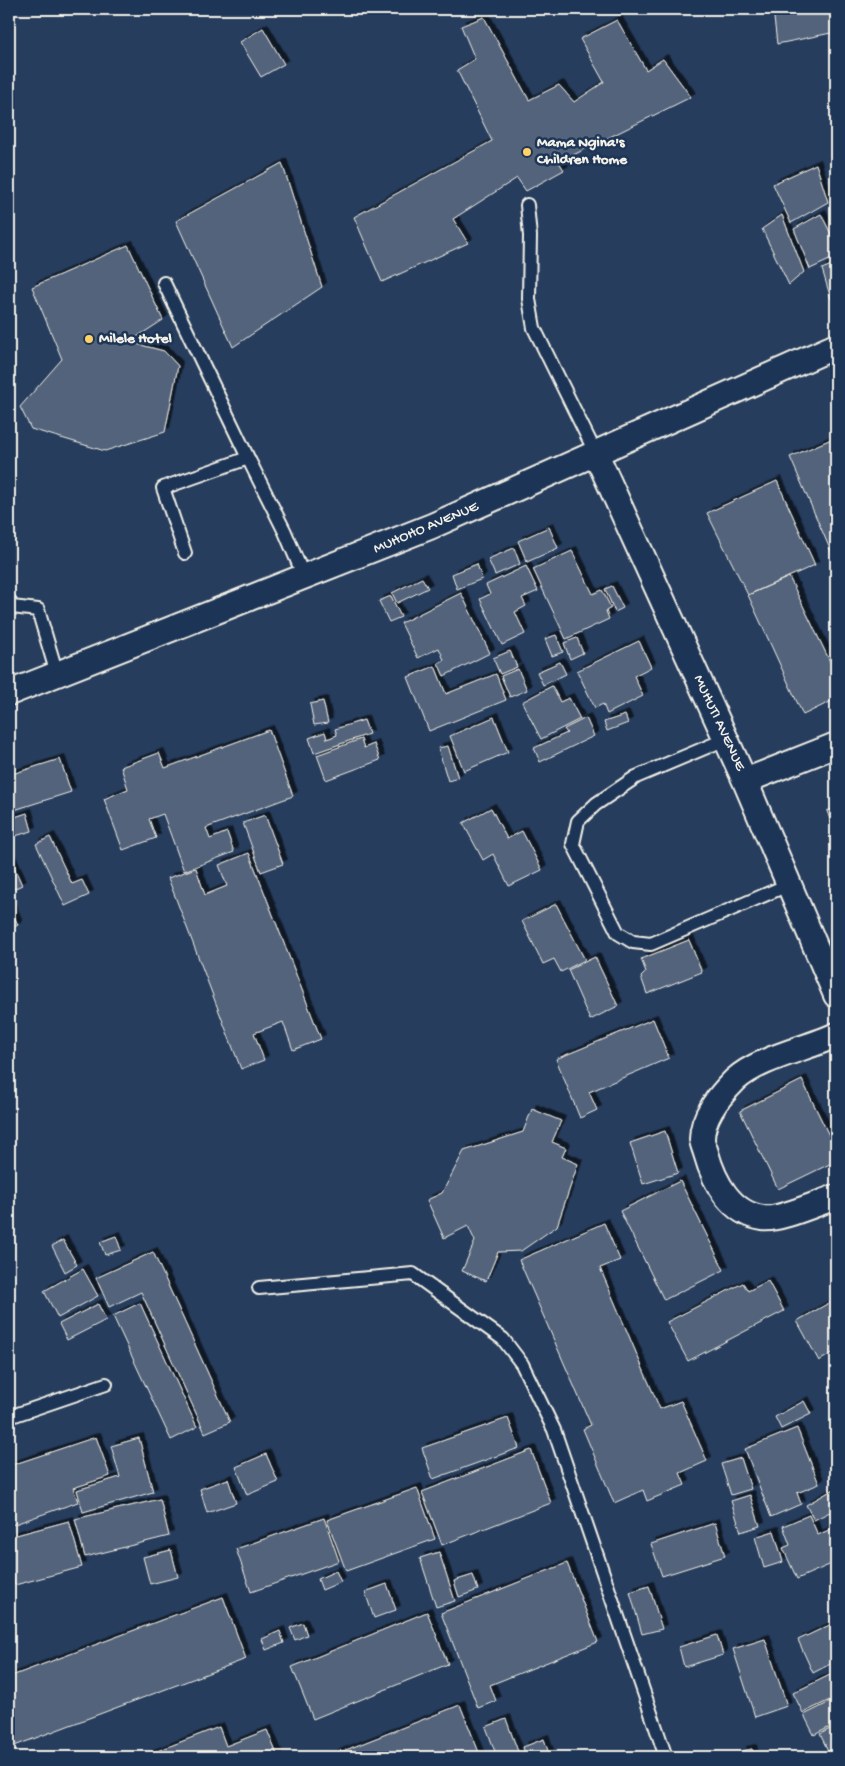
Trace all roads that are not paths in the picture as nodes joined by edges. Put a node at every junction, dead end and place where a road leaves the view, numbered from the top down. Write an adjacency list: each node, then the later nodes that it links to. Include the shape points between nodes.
1 (527, 205): 4 (lane, via 529,299 534,328)
2 (164, 283): 5 (lane)
3 (836, 346): 4 (street, MUHOHO AVENUE)
4 (596, 454): 7 (street, MUHOHO AVENUE, via 432,526); 11 (street, MUHUTI AVENUE)
5 (248, 458): 6 (lane, via 163,488); 7 (lane)
6 (185, 553)
7 (304, 577): 9 (street, MUHOHO AVENUE)
8 (9, 600): 9 (lane, via 12,607 38,610)
9 (57, 674): 10 (street, MUHOHO AVENUE)
10 (9, 693)
11 (726, 739): 13 (street, MUHUTI AVENUE); 14 (lane, via 628,782 578,821 573,844 618,933 633,942 651,944)
12 (836, 745): 13 (street)
13 (745, 781): 14 (street, MUHUTI AVENUE)
14 (790, 884): 15 (street, MUHUTI AVENUE)
15 (836, 994)
16 (836, 1035): 17 (street, via 766,1063 736,1079 708,1115 702,1139 717,1182 746,1214 765,1219)
17 (836, 1197)
18 (259, 1288): 21 (lane, via 414,1274 503,1339 522,1364 554,1430)
19 (106, 1384): 20 (lane)
20 (9, 1417)
21 (666, 1757)

